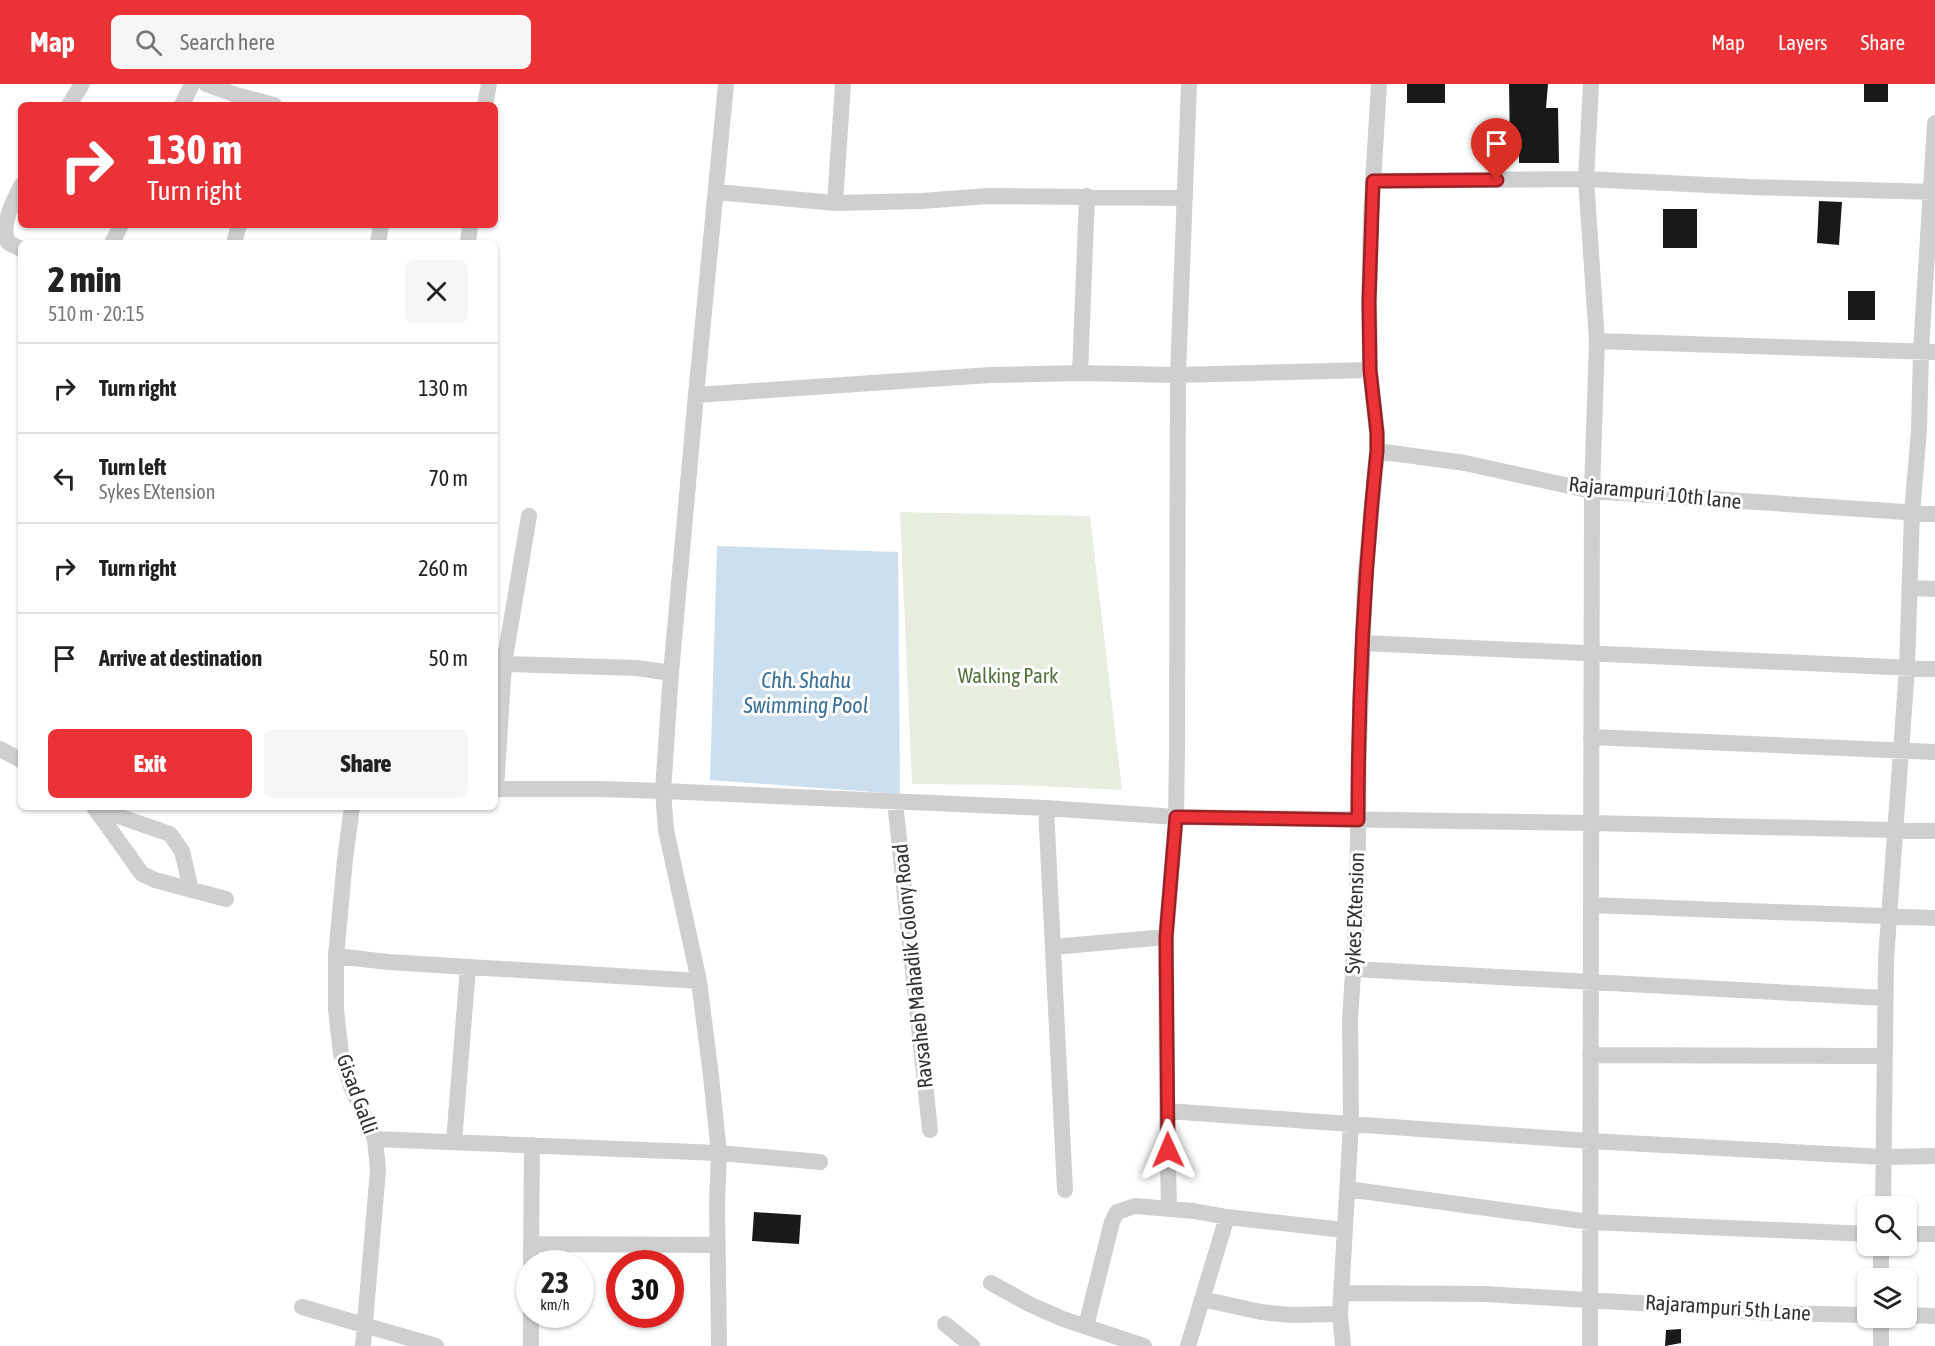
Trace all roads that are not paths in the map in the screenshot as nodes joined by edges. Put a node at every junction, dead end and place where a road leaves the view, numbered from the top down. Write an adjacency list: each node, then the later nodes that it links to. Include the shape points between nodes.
1 (82, 84): 10 (street)
2 (192, 84): 11 (street)
3 (206, 84): 12 (street)
4 (489, 84): 13 (street)
5 (726, 84): 18 (street)
6 (843, 84): 22 (street)
7 (1189, 84): 21 (street)
8 (1379, 84): 16 (street, Sykes EXtension)
9 (1591, 84): 15 (street)
10 (71, 102)
11 (183, 102)
12 (261, 102)
13 (486, 102)
14 (1935, 123): 19 (street)
15 (1586, 179): 16 (street); 19 (street); 25 (street)
16 (1373, 181): 27 (street, Sykes EXtension)
17 (18, 192): 23 (street, via 1,225 8,242)
18 (717, 192): 22 (street); 30 (street)
19 (1934, 192): 24 (street)
20 (1087, 196): 21 (street); 22 (street); 28 (street)
21 (1185, 198): 29 (street)
22 (835, 203)
23 (18, 247)
24 (1931, 272): 26 (street)
25 (1597, 341): 26 (street); 33 (street)
26 (1928, 352): 31 (street)
27 (1370, 370): 29 (street); 32 (street, Sykes EXtension)
28 (1080, 373): 29 (street); 30 (street, via 890,380)
29 (1178, 375): 58 (street)
30 (696, 395): 44 (street)
31 (1927, 430): 34 (street)
32 (1377, 451): 33 (street, Rajarampuri 10th lane, via 1465,463); 39 (street, Sykes EXtension)
33 (1592, 490): 34 (street, Rajarampuri 10th lane); 40 (street)
34 (1912, 513): 35 (street, Rajarampuri 10th lane); 37 (street)
35 (1935, 514)
36 (529, 516): 41 (street)
37 (1910, 588): 38 (street); 42 (street)
38 (1935, 589)
39 (1363, 643): 40 (street); 59 (street, Sykes EXtension)
40 (1592, 654): 42 (street); 45 (street)
41 (504, 664): 44 (street, via 637,668); 46 (street)
42 (1908, 668): 43 (street); 48 (street)
43 (1935, 669)
44 (671, 673): 52 (street)
45 (1591, 737): 48 (street); 60 (street)
46 (498, 747)
47 (0, 749): 50 (street)
48 (1901, 750): 49 (street); 61 (street)
49 (1935, 752)
50 (18, 758)
51 (498, 789): 52 (street)
52 (663, 791): 53 (street); 73 (street, via 666,830)
53 (895, 802): 54 (street); 80 (street, Ravsaheb Mahadik Colony Road)
54 (1046, 808): 58 (street); 69 (street)
55 (96, 810): 63 (street, via 142,874)
56 (101, 810): 63 (street, via 170,834 183,851)
57 (352, 810): 70 (street, Gisad Galli)
58 (1176, 817): 59 (street); 68 (street)
59 (1358, 820): 60 (street); 72 (street, Sykes EXtension)
60 (1591, 823): 61 (street); 65 (street)
61 (1897, 831): 62 (street); 66 (street)
62 (1935, 831)
63 (191, 890): 64 (street)
64 (226, 899)
65 (1590, 905): 66 (street); 74 (street)
66 (1891, 916): 67 (street); 75 (street)
67 (1935, 918)
68 (1166, 937): 69 (street); 78 (street)
69 (1053, 947): 90 (street)
70 (336, 956): 71 (street); 81 (street, Gisad Galli, via 341,1054)
71 (468, 967): 73 (street); 83 (street)
72 (1353, 969): 74 (street); 79 (street, Sykes EXtension)
73 (699, 981): 85 (street)
74 (1590, 982): 75 (street); 76 (street)
75 (1886, 998): 77 (street)
76 (1590, 1055): 77 (street); 82 (street)
77 (1884, 1056): 87 (street)
78 (1167, 1111): 79 (street); 92 (street)
79 (1351, 1124): 82 (street); 89 (street, Sykes EXtension)
80 (930, 1130)
81 (375, 1139): 83 (street); 112 (street, Gisad Galli, via 378,1170)
82 (1590, 1141): 87 (street); 94 (street)
83 (454, 1142): 84 (street)
84 (532, 1144): 85 (street); 99 (street)
85 (719, 1153): 88 (street); 100 (street)
86 (1935, 1156): 87 (street)
87 (1884, 1157): 91 (street)
88 (820, 1162)
89 (1347, 1189): 94 (street); 95 (street, Sykes EXtension)
90 (1065, 1190)
91 (1883, 1196)
92 (1169, 1209): 93 (street); 113 (street, via 1135,1206 1117,1212)
93 (1227, 1217): 95 (street); 104 (street)
94 (1590, 1222): 96 (street); 105 (street)
95 (1344, 1230): 103 (street, Sykes EXtension)
96 (1857, 1234)
97 (1917, 1234): 98 (street)
98 (1935, 1234)
99 (531, 1244): 100 (street); 101 (street)
100 (718, 1245): 119 (street)
101 (531, 1250)
102 (991, 1283): 113 (street, via 1029,1304)
103 (1343, 1293): 105 (street, Rajarampuri 5th Lane); 107 (street, Sykes EXtension)
104 (1202, 1299): 107 (street, via 1261,1312); 122 (street)
105 (1590, 1299): 108 (street, Rajarampuri 5th Lane, via 1769,1313); 124 (street)
106 (302, 1307): 112 (street)
107 (1340, 1314): 123 (street, Sykes EXtension)
108 (1857, 1315)
109 (1917, 1315): 110 (street)
110 (1935, 1316)
111 (945, 1324): 120 (street)
112 (364, 1326): 116 (street, Gisad Galli); 117 (street)
113 (1086, 1326): 121 (street)
114 (531, 1328): 118 (street)
115 (1881, 1328): 125 (street)
116 (363, 1346)
117 (436, 1346)
118 (531, 1346)
119 (719, 1346)
120 (972, 1346)
121 (1144, 1346)
122 (1188, 1346)
123 (1343, 1346)
124 (1590, 1346)
125 (1881, 1346)

